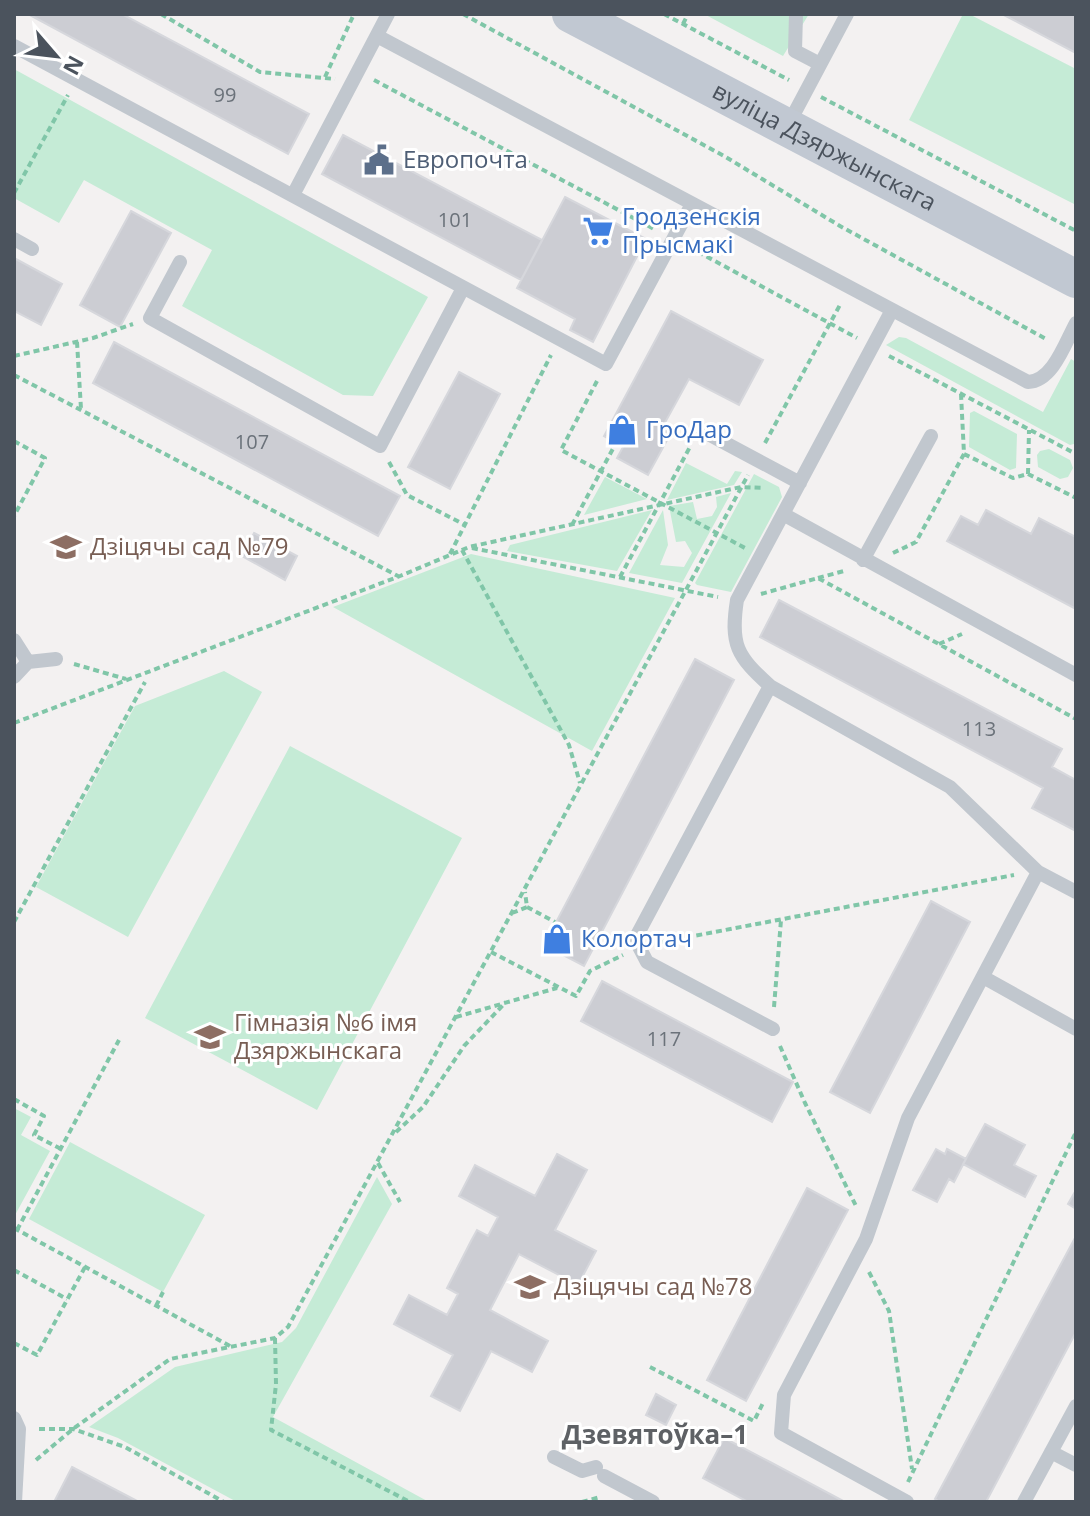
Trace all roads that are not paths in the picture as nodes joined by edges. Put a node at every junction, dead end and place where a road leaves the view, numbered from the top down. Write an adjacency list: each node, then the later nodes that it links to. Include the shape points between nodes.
1 (388, 14): 5 (lane)
2 (571, 14): 8 (main road, вуліца Дзяржынскага)
3 (796, 14): 7 (lane, via 795,51)
4 (847, 14): 7 (lane)
5 (377, 36): 9 (lane); 10 (lane)
6 (14, 46): 9 (lane)
7 (820, 64): 8 (lane)
8 (787, 127): 14 (main road, вуліца Дзяржынскага)
9 (293, 195): 15 (lane)
10 (692, 204): 15 (lane, via 606,364); 16 (lane)
11 (14, 239): 12 (lane)
12 (32, 249)
13 (180, 262): 15 (lane, via 150,318 380,446)
14 (1076, 279)
15 (463, 288)
16 (892, 310): 17 (lane, via 1028,382 1048,372); 20 (lane)
17 (1076, 323)
18 (699, 429): 20 (lane)
19 (931, 436): 22 (lane)
20 (800, 483): 21 (lane)
21 (783, 514): 22 (lane); 28 (lane, via 737,600 734,622 736,645 745,663)
22 (868, 562): 26 (lane)
23 (14, 640): 25 (lane)
24 (56, 659): 25 (lane)
25 (28, 662): 27 (lane)
26 (1076, 675)
27 (14, 677)
28 (770, 686): 29 (lane, via 950,787); 32 (lane, via 635,939 647,962)
29 (1038, 872): 30 (lane); 31 (lane)
30 (1076, 892)
31 (983, 977): 33 (lane); 39 (lane, via 908,1118 869,1231 784,1395 781,1433)
32 (773, 1029)
33 (1076, 1029)
34 (1076, 1406): 36 (lane)
35 (14, 1418): 40 (lane, via 19,1429)
36 (1051, 1452): 38 (lane); 42 (lane)
37 (554, 1457): 41 (lane, via 582,1471 600,1472)
38 (1076, 1465)
39 (904, 1500)
40 (15, 1502)
41 (653, 1502)
42 (1024, 1502)

